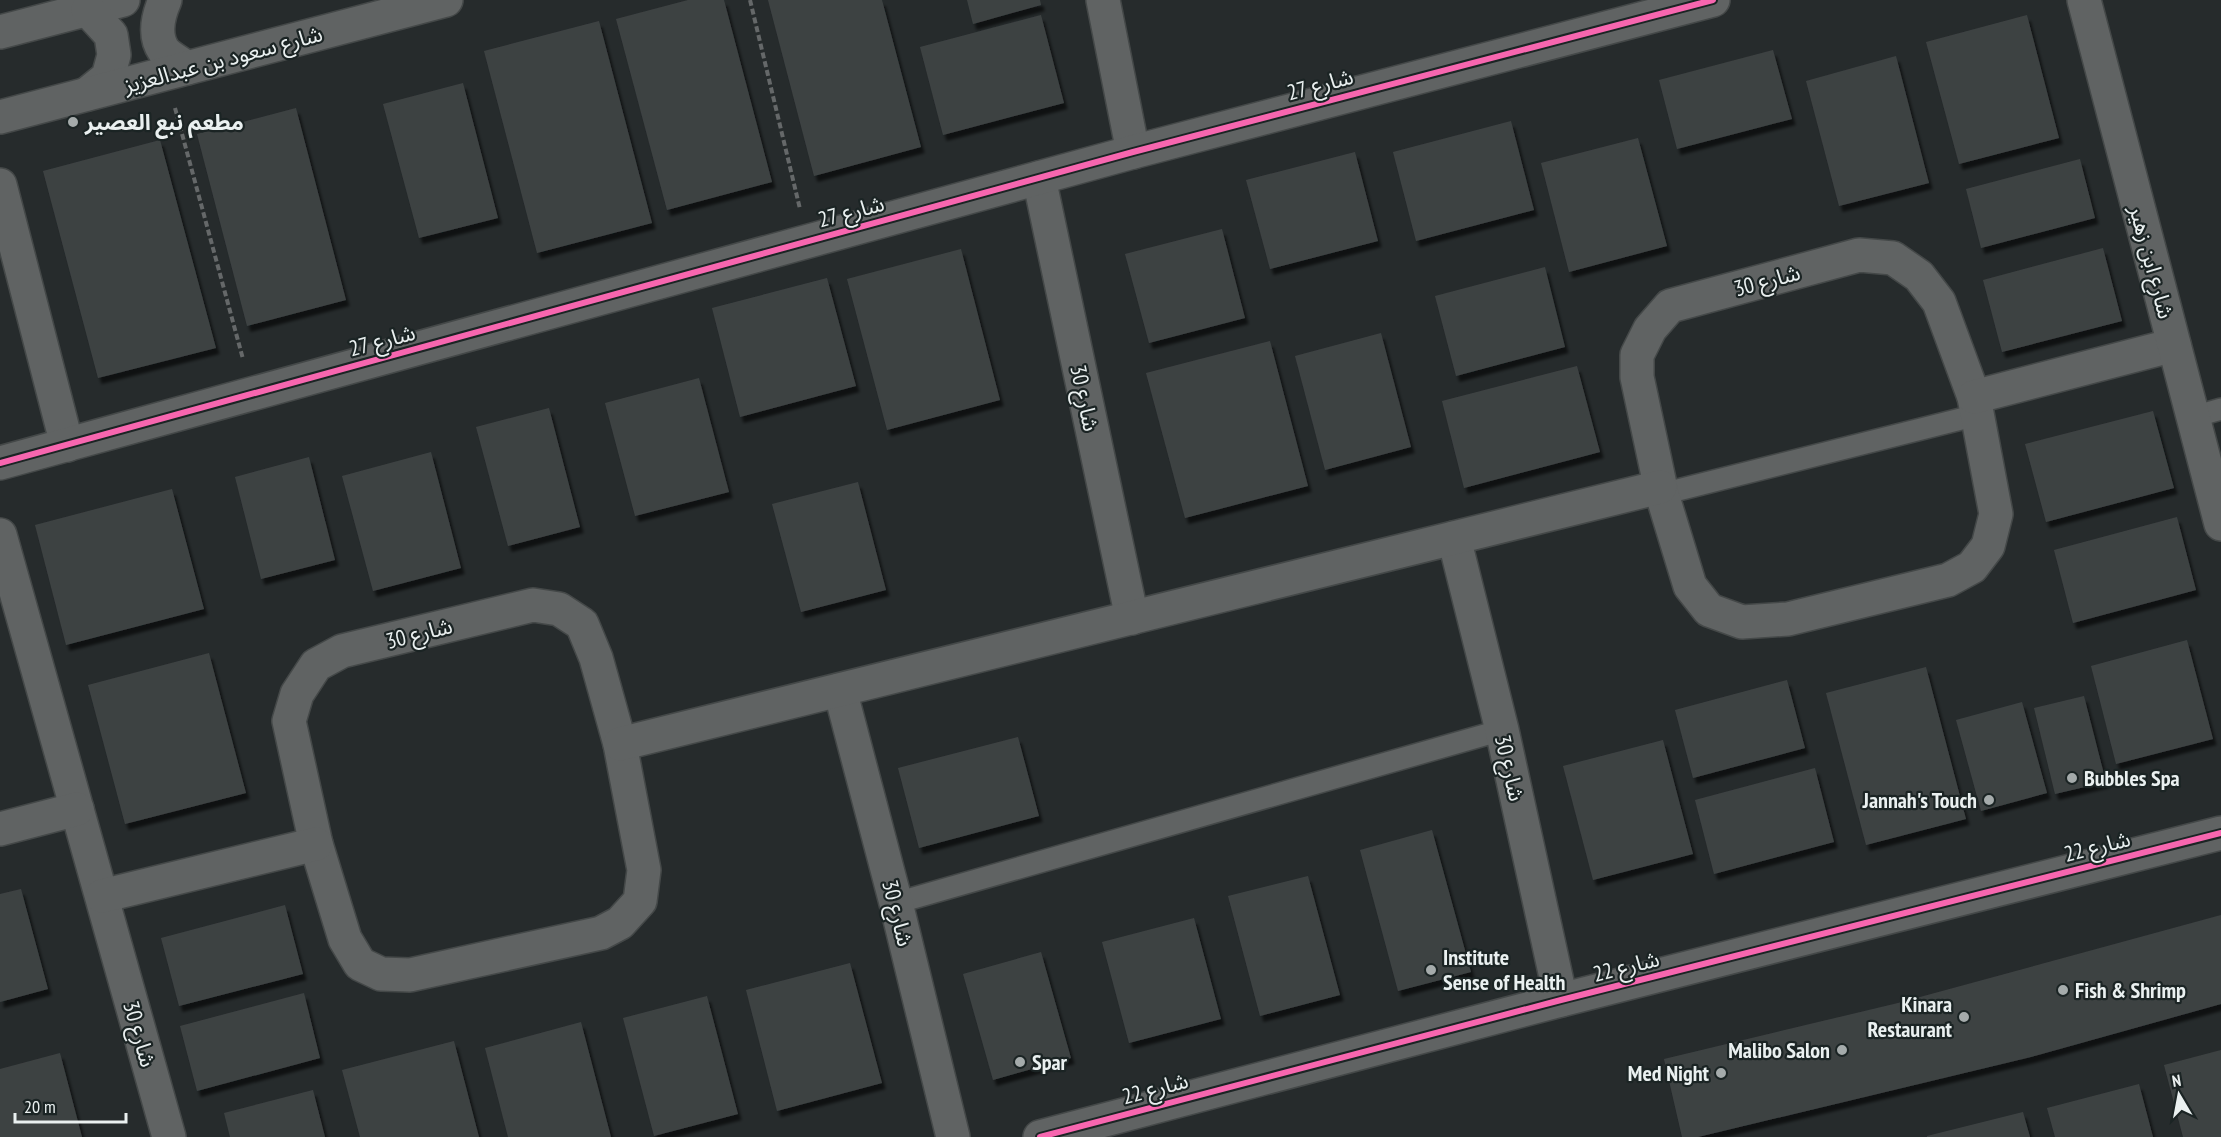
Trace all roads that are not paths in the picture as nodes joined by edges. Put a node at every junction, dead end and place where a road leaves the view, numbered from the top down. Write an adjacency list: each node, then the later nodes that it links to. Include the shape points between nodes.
1 (123, 0): 7 (street)
2 (165, 0): 9 (street, via 156,31)
3 (446, 0): 9 (street, شارع سعود بن عبدالعزيز)
4 (1103, 0): 12 (street)
5 (1713, 0): 12 (street, شارع 27)
6 (2084, 0): 15 (street, شارع ابن زهير)
7 (88, 10): 8 (street); 10 (street, via 111,35 114,55 108,77)
8 (0, 32)
9 (177, 71): 10 (street, شارع سعود بن عبدالعزيز)
10 (87, 94): 11 (street, شارع سعود بن عبدالعزيز)
11 (0, 117)
12 (1133, 152): 13 (street, شارع 27)
13 (1039, 178): 18 (street, شارع 27); 24 (street, شارع 30)
14 (0, 184): 18 (street)
15 (2174, 345): 16 (street); 17 (street, شارع ابن زهير)
16 (1976, 406): 20 (lane); 20 (street, شارع 30, via 1996,514 1988,546 1972,567 1948,580 1788,619 1742,622 1709,610 1690,586); 20 (street, شارع 30, via 1939,302 1919,276 1893,258 1859,255 1670,306 1650,329 1637,355 1637,377)
17 (2207, 413): 21 (street, شارع ابن زهير)
18 (67, 445): 19 (street, شارع 27)
19 (0, 463)
20 (1661, 490): 23 (street)
21 (2221, 524)
22 (0, 535): 28 (street, شارع 30)
23 (1454, 538): 24 (street); 26 (street, شارع 30)
24 (1132, 618): 25 (street)
25 (840, 690): 27 (street); 33 (street, شارع 30)
26 (1502, 730): 33 (lane); 34 (street, شارع 30)
27 (620, 744): 31 (street, شارع 30, via 644,870 640,901 620,923 601,933 410,975 381,974 360,964 345,939); 31 (street, شارع 30, via 596,658 582,624 559,609 534,605 342,651 316,665 297,694 289,721)
28 (77, 809): 29 (street); 32 (street, شارع 30)
29 (0, 830)
30 (2221, 833): 34 (street, شارع 22)
31 (316, 844): 32 (street)
32 (102, 896): 35 (street, شارع 30)
33 (896, 903): 36 (street, شارع 30)
34 (1561, 1000): 37 (street, شارع 22)
35 (169, 1137)
36 (953, 1137)
37 (1040, 1137)

